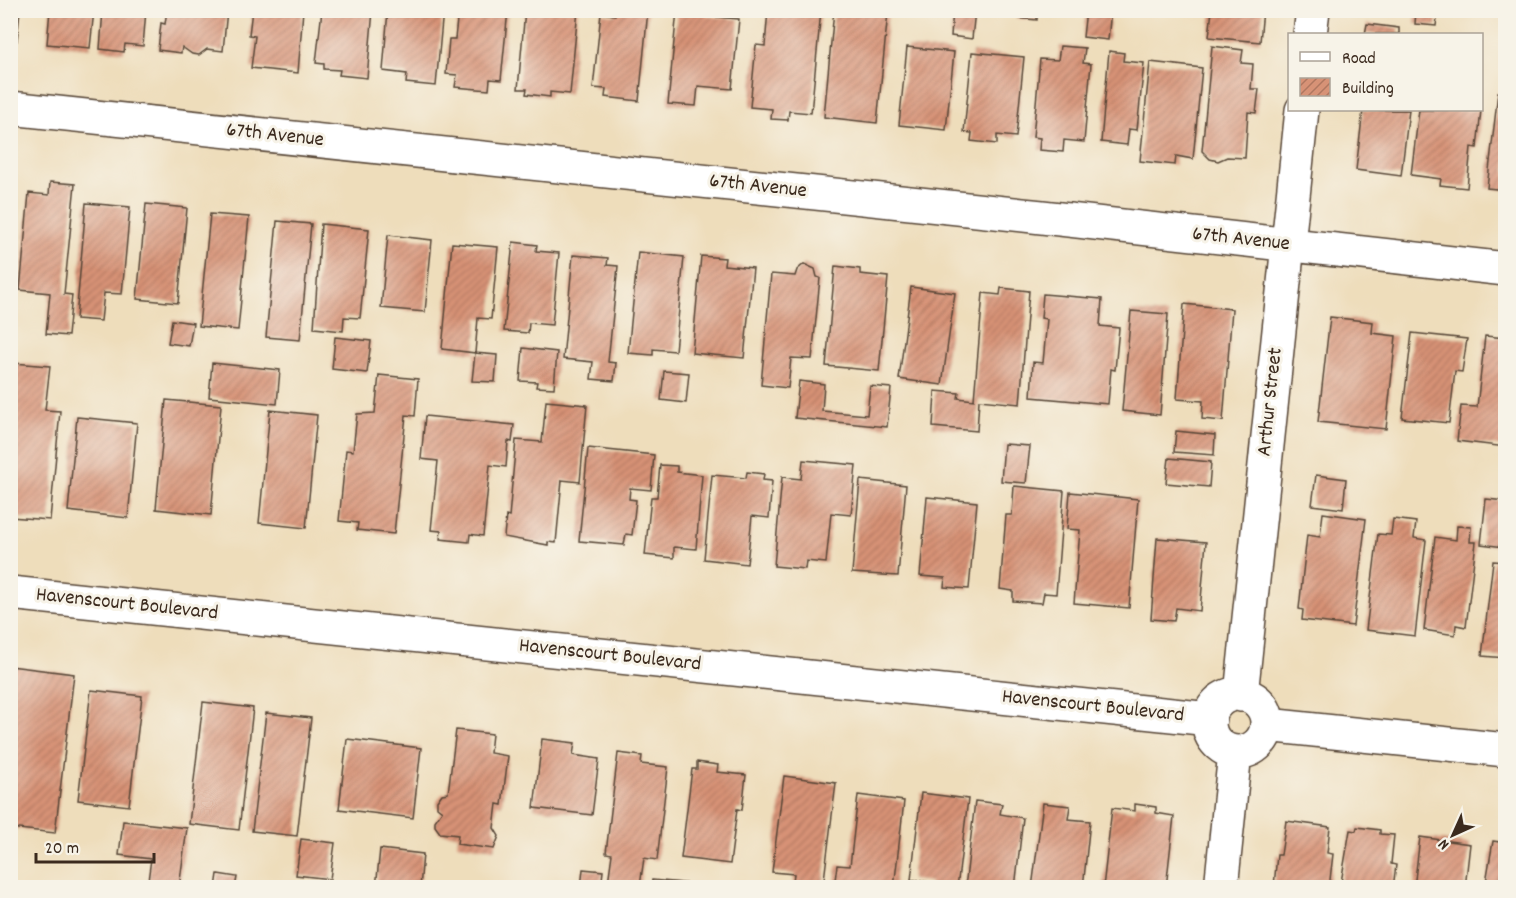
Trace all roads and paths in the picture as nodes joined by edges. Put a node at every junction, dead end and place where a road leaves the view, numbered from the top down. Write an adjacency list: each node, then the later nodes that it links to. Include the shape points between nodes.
1 (1313, 10): 2 (street)
2 (1310, 33)
3 (10, 108): 5 (street, 67th Avenue, via 1030,215)
4 (1302, 111): 5 (street, Arthur Street)
5 (1287, 246): 6 (street, 67th Avenue); 8 (street, Arthur Street)
6 (1506, 269)
7 (10, 593): 9 (street, Havenscourt Boulevard)
8 (1241, 694): 9 (street, via 1220,700); 10 (street, via 1261,705)
9 (1210, 719): 12 (street, via 1210,731 1216,741)
10 (1267, 725): 11 (street); 12 (street, via 1257,745)
11 (1506, 750)
12 (1235, 752): 13 (street)
13 (1221, 888)

